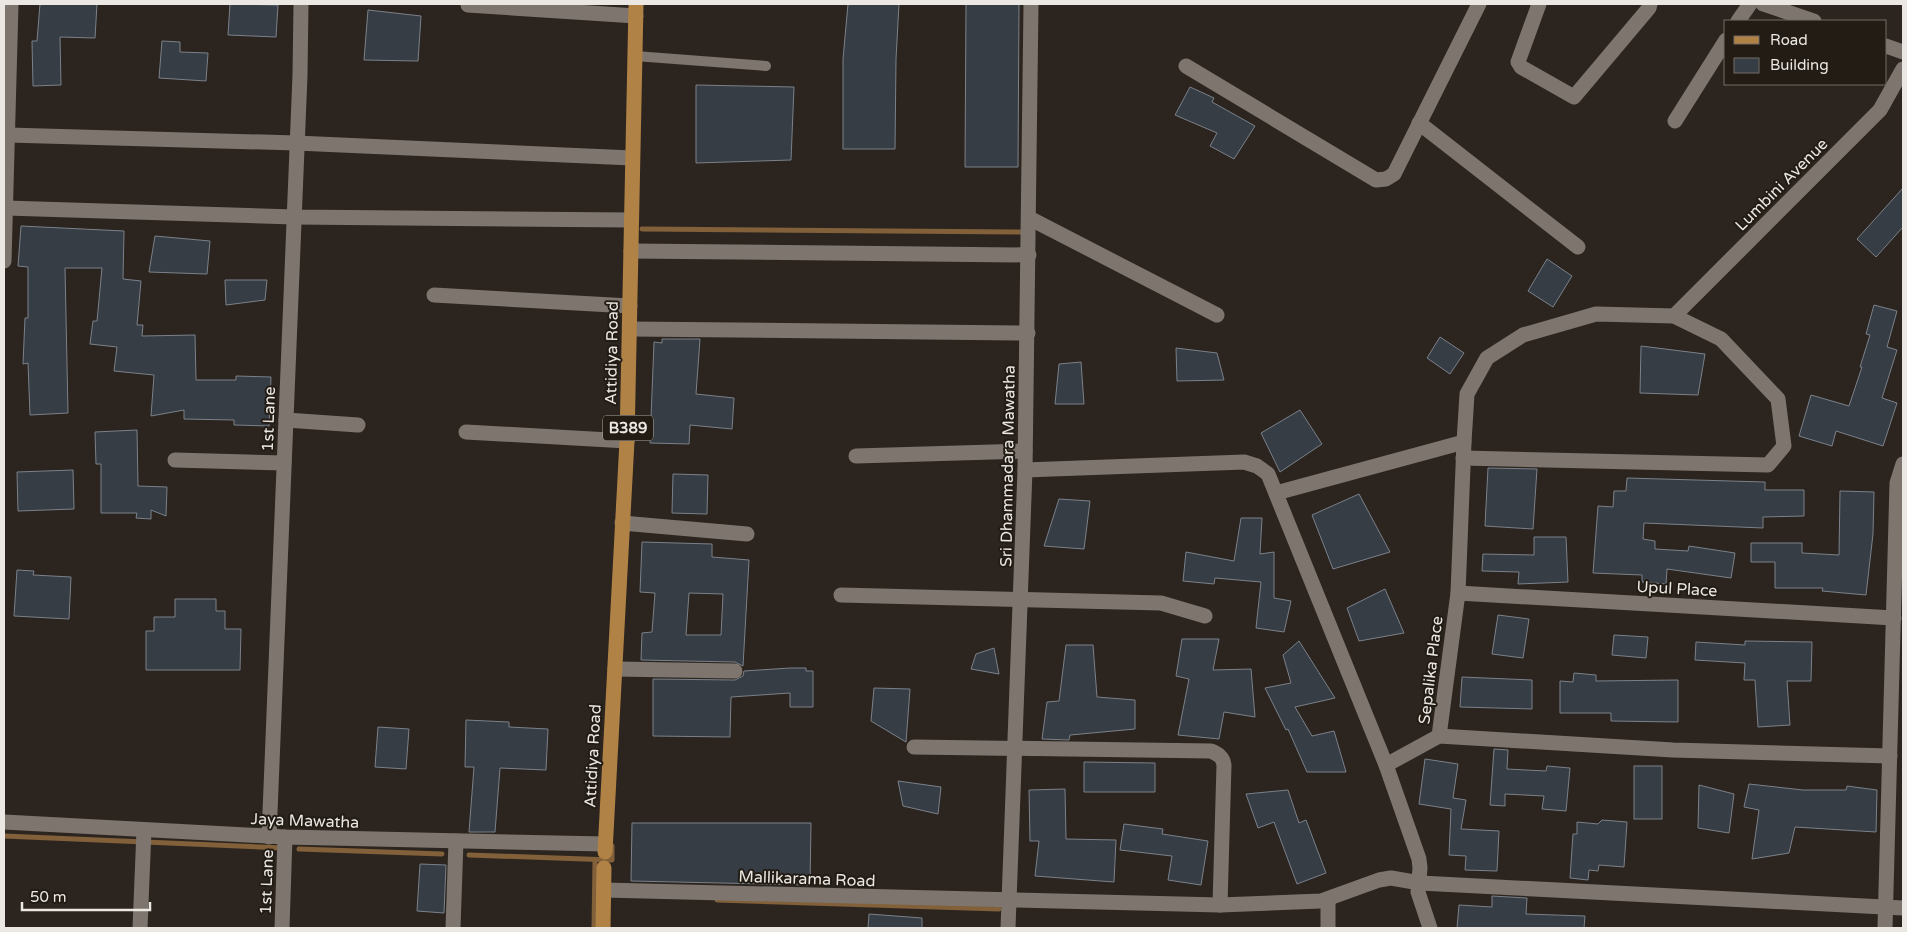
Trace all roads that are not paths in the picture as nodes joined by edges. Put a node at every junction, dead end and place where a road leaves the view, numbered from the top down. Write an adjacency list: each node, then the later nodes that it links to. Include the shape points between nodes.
1 (11, 4): 22 (street)
2 (301, 4): 23 (street, 1st Lane)
3 (1032, 4): 27 (street, Sri Dhammadara Mawatha)
4 (1479, 4): 21 (street)
5 (1539, 4): 6 (street, via 1518,62 1521,67 1574,97)
6 (1650, 4)
7 (1750, 4): 11 (street)
8 (1763, 4): 12 (street)
9 (468, 5): 10 (street)
10 (636, 10): 16 (main road, Attidiya Road / B389)
11 (1739, 20)
12 (1811, 20)
13 (1724, 43): 20 (street)
14 (1887, 46): 15 (street)
15 (1903, 52)
16 (635, 56): 17 (lane); 24 (main road, Attidiya Road / B389)
17 (766, 66)
18 (1186, 66): 21 (street, via 1376,180 1394,174)
19 (1903, 70): 36 (street, Lumbini Avenue, via 1880,110)
20 (1675, 121)
21 (1419, 123): 29 (street)
22 (8, 135): 23 (street); 25 (street)
23 (296, 143): 24 (street); 26 (street, 1st Lane)
24 (632, 158): 28 (main road, Attidiya Road / B389)
25 (6, 208): 26 (street); 32 (street)
26 (294, 217): 28 (street); 39 (street, 1st Lane)
27 (1029, 218): 31 (street, Sri Dhammadara Mawatha); 35 (street)
28 (631, 220): 30 (main road, Attidiya Road / B389)
29 (1578, 247)
30 (631, 251): 31 (street); 34 (main road, Attidiya Road / B389)
31 (1029, 255): 38 (street, Sri Dhammadara Mawatha)
32 (4, 261)
33 (434, 295): 34 (street)
34 (630, 306): 37 (main road, Attidiya Road / B389)
35 (1217, 315)
36 (1674, 316): 43 (street, Sepalika Place, via 1596,314 1523,335 1487,358 1467,394); 46 (street, via 1721,339 1778,399 1784,446 1768,465)
37 (630, 329): 38 (street); 42 (main road, Attidiya Road / B389)
38 (1028, 333): 44 (street, Sri Dhammadara Mawatha)
39 (286, 420): 40 (street); 48 (street, 1st Lane)
40 (358, 425)
41 (466, 432): 42 (street)
42 (627, 441): 52 (main road, Attidiya Road / B389)
43 (1464, 442): 46 (street, Sepalika Place); 51 (street)
44 (1025, 451): 45 (street); 50 (street, Sri Dhammadara Mawatha)
45 (856, 456)
46 (1464, 458): 54 (street, Sepalika Place)
47 (175, 460): 48 (street)
48 (284, 463): 68 (street, 1st Lane)
49 (1903, 464): 58 (street, via 1897,483)
50 (1025, 470): 51 (street, via 1244,462 1268,474); 56 (street, Sri Dhammadara Mawatha)
51 (1276, 493): 65 (street)
52 (622, 523): 53 (street); 59 (main road, Attidiya Road / B389)
53 (747, 534)
54 (1458, 593): 58 (street, Upul Place); 61 (street, Sepalika Place)
55 (840, 595): 56 (street)
56 (1021, 598): 57 (street, via 1161,603); 63 (street, Sri Dhammadara Mawatha)
57 (1205, 616)
58 (1894, 618): 64 (street)
59 (615, 669): 60 (street); 71 (main road, Attidiya Road / B389)
60 (735, 671)
61 (1439, 736): 64 (street, Sepalika Place, via 1673,750); 65 (street)
62 (914, 747): 63 (street)
63 (1016, 750): 76 (street, Sri Dhammadara Mawatha); 77 (street, via 1216,753 1224,765)
64 (1890, 756): 78 (street)
65 (1386, 765): 73 (street, via 1419,859)
66 (4, 822): 67 (street, Jaya Mawatha)
67 (144, 830): 68 (street, Jaya Mawatha); 80 (street)
68 (268, 836): 69 (street, Jaya Mawatha)
69 (286, 837): 70 (street, Jaya Mawatha); 81 (street, 1st Lane)
70 (456, 842): 71 (street, Jaya Mawatha); 82 (street)
71 (605, 848)
72 (604, 868): 74 (main road)
73 (1420, 882): 75 (street, Mallikarama Road, via 1403,878 1379,880); 78 (street, Mallikarama Road); 86 (street, via 1418,892)
74 (604, 890): 76 (street, Mallikarama Road); 83 (main road)
75 (1328, 900): 77 (street, Mallikarama Road); 85 (street)
76 (1008, 901): 77 (street, Mallikarama Road); 84 (street, Sri Dhammadara Mawatha)
77 (1220, 905)
78 (1886, 907): 79 (street, Mallikarama Road); 87 (street)
79 (1903, 908)
80 (140, 928)
81 (282, 928)
82 (453, 928)
83 (603, 928)
84 (1008, 928)
85 (1328, 928)
86 (1430, 928)
87 (1885, 928)

